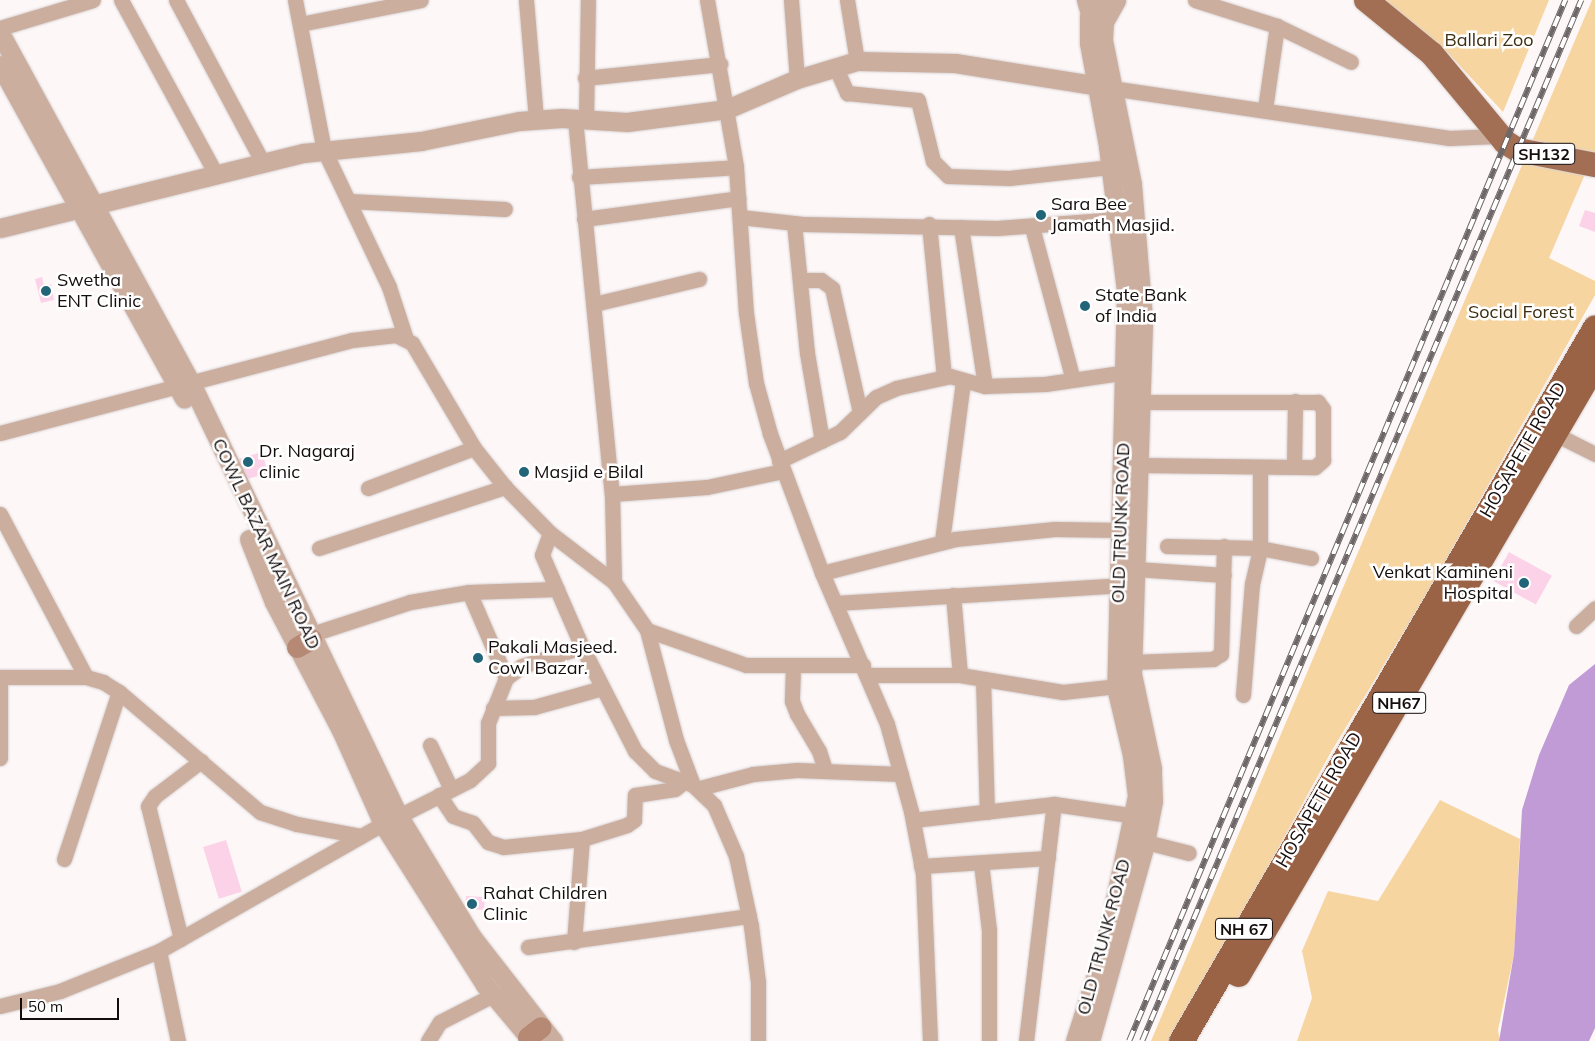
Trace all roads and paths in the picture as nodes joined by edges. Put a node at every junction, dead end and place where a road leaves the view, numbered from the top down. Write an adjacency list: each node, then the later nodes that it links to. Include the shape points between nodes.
1 (93, 0): 17 (street)
2 (120, 0): 37 (street)
3 (176, 0): 33 (street)
4 (295, 0): 15 (street)
5 (420, 0): 15 (street)
6 (526, 0): 29 (street)
7 (588, 0): 24 (street)
8 (707, 0): 21 (street)
9 (792, 0): 25 (street)
10 (847, 0): 19 (street)
11 (1116, 0): 26 (street, via 1102,31)
12 (1195, 0): 16 (street)
13 (1366, 0): 31 (main road, SH132, via 1432,54)
14 (1090, 6): 26 (street, OLD TRUNK ROAD)
15 (300, 24): 32 (street)
16 (1277, 26): 20 (street); 28 (street)
17 (0, 28)
18 (0, 33): 41 (street)
19 (857, 61): 23 (street); 26 (street, via 955,63)
20 (1350, 62)
21 (720, 64): 24 (street); 27 (street)
22 (0, 65): 41 (street)
23 (835, 66): 25 (street); 36 (street, via 846,93 918,100 933,161 948,176 1010,178)
24 (585, 78): 30 (street)
25 (797, 79): 27 (street)
26 (1102, 87): 28 (street); 36 (street, OLD TRUNK ROAD); 57 (street, via 1135,210)
27 (727, 109): 30 (street, via 627,122); 35 (street)
28 (1265, 109): 31 (street, via 1449,138)
29 (536, 120): 30 (street); 32 (street, via 421,141)
30 (580, 120): 38 (street)
31 (1497, 136): 34 (main road, SH132, via 1518,150)
32 (324, 150): 33 (street); 40 (street)
33 (262, 163): 37 (street)
34 (1595, 165)
35 (736, 167): 38 (street); 39 (street)
36 (1111, 167): 45 (street, OLD TRUNK ROAD)
37 (217, 176): 41 (street)
38 (579, 177): 44 (street)
39 (739, 198): 43 (street); 44 (street)
40 (348, 201): 42 (street); 55 (street, via 389,287)
41 (87, 206): 50 (street); 61 (street, COWL BAZAR MAIN ROAD)
42 (505, 209)
43 (740, 216): 46 (street); 72 (street, via 746,313 756,383)
44 (584, 219): 53 (street)
45 (1118, 219): 49 (street); 57 (street, OLD TRUNK ROAD)
46 (794, 223): 47 (street); 52 (street)
47 (929, 224): 48 (street); 58 (street)
48 (962, 227): 49 (street); 62 (street)
49 (1032, 227): 59 (street)
50 (0, 228)
51 (700, 279): 53 (street)
52 (800, 280): 65 (street, via 821,280 832,288); 68 (street)
53 (594, 304): 77 (street)
54 (1595, 326): 124 (highway, HOSAPETE ROAD / NH67)
55 (406, 338): 61 (street, via 396,335 352,340); 69 (street)
56 (1595, 363): 67 (highway, HOSAPETE ROAD / NH67)
57 (1134, 371): 59 (street); 64 (street); 79 (street, OLD TRUNK ROAD)
58 (944, 377): 60 (street); 65 (street, via 896,388)
59 (1073, 380): 62 (street)
60 (963, 382): 62 (street); 81 (street)
61 (184, 384): 66 (street); 99 (street, COWL BAZAR MAIN ROAD, via 274,602)
62 (985, 386)
63 (1295, 401): 64 (street); 73 (street); 73 (street, via 1321,405 1323,460 1315,467)
64 (1143, 402): 71 (street)
65 (860, 412): 68 (street, via 840,432)
66 (0, 433)
67 (1555, 434): 70 (street); 152 (highway, HOSAPETE ROAD / NH67)
68 (822, 441): 72 (street)
69 (474, 448): 75 (street); 76 (street)
70 (1595, 454)
71 (1139, 465): 74 (street); 87 (street)
72 (781, 466): 77 (street, via 707,488); 88 (street)
73 (1294, 467): 74 (street)
74 (1260, 468): 85 (street)
75 (505, 487): 80 (street); 84 (street)
76 (368, 488)
77 (612, 494): 90 (street)
78 (0, 514): 106 (street)
79 (1122, 530): 81 (street, via 1056,529); 91 (street, OLD TRUNK ROAD)
80 (550, 533): 90 (street); 92 (street, via 542,555)
81 (942, 541): 88 (street, via 904,554)
82 (1167, 546): 83 (street)
83 (1224, 546): 85 (street); 89 (street)
84 (319, 548)
85 (1260, 548): 86 (street); 112 (street, via 1252,584)
86 (1311, 558)
87 (1136, 569): 89 (street); 101 (street)
88 (822, 573): 95 (street)
89 (1224, 575): 101 (street, via 1222,650 1218,658)
90 (614, 582): 98 (street)
91 (1120, 585): 94 (street); 109 (street, OLD TRUNK ROAD)
92 (557, 589): 93 (street); 100 (street)
93 (469, 592): 99 (street, via 410,602); 107 (street)
94 (953, 595): 95 (street); 104 (street)
95 (836, 603): 103 (street)
96 (1595, 608): 97 (street)
97 (1576, 626)
98 (647, 630): 102 (street, via 746,666); 119 (street, via 676,740)
99 (306, 641): 125 (street, COWL BAZAR MAIN ROAD)
100 (582, 647): 107 (street, via 522,666); 110 (street)
101 (1132, 662): 109 (street)
102 (793, 668): 103 (street); 117 (street, via 794,708)
103 (865, 670): 104 (street); 118 (street)
104 (960, 676): 108 (street)
105 (0, 677): 106 (street); 115 (street)
106 (86, 677): 111 (street)
107 (506, 678): 113 (street)
108 (982, 679): 109 (street, via 1063,692); 122 (street)
109 (1124, 685): 123 (street, OLD TRUNK ROAD); 123 (street, OLD TRUNK ROAD, via 1150,759)
110 (602, 688): 113 (street, via 534,707); 119 (street, via 644,762 655,771)
111 (119, 692): 116 (street); 132 (street)
112 (1243, 695)
113 (493, 708): 120 (street, via 486,738 488,763 484,771)
114 (430, 745): 120 (street)
115 (0, 758)
116 (201, 762): 127 (street, via 260,812 296,824); 136 (street, via 155,796 148,806)
117 (825, 770): 118 (street); 119 (street, via 753,774)
118 (901, 774): 126 (street)
119 (693, 785): 128 (street, via 638,793 633,801 632,823); 135 (street, via 714,806 736,856)
120 (445, 792): 125 (street); 128 (street, via 453,816 473,823 494,846)
121 (1054, 804): 122 (street); 123 (street); 131 (street)
122 (987, 812): 126 (street)
123 (1143, 817): 129 (street, OLD TRUNK ROAD); 149 (street, OLD TRUNK ROAD)
124 (1308, 818): 151 (highway, HOSAPETE ROAD / NH 67)
125 (391, 819): 127 (street); 140 (street, via 435,911); 142 (street, COWL BAZAR MAIN ROAD)
126 (913, 820): 134 (street)
127 (361, 836): 136 (street)
128 (582, 839): 137 (street)
129 (1146, 842): 130 (street); 150 (street, OLD TRUNK ROAD)
130 (1189, 853)
131 (1048, 858): 133 (street); 148 (street)
132 (64, 859)
133 (981, 863): 134 (street); 147 (street, via 989,930)
134 (921, 866): 146 (street)
135 (749, 916): 137 (street); 145 (street, via 758,982)
136 (181, 939): 139 (street)
137 (574, 942): 138 (street)
138 (528, 947)
139 (159, 951): 141 (street, via 60,991); 143 (street)
140 (493, 995): 142 (street); 144 (street, via 440,1022)
141 (0, 1006)
142 (539, 1037)
143 (178, 1041)
144 (428, 1041)
145 (758, 1041)
146 (930, 1041)
147 (989, 1041)
148 (1026, 1041)
149 (1075, 1041)
150 (1090, 1041)
151 (1181, 1041)
152 (1200, 1041)

